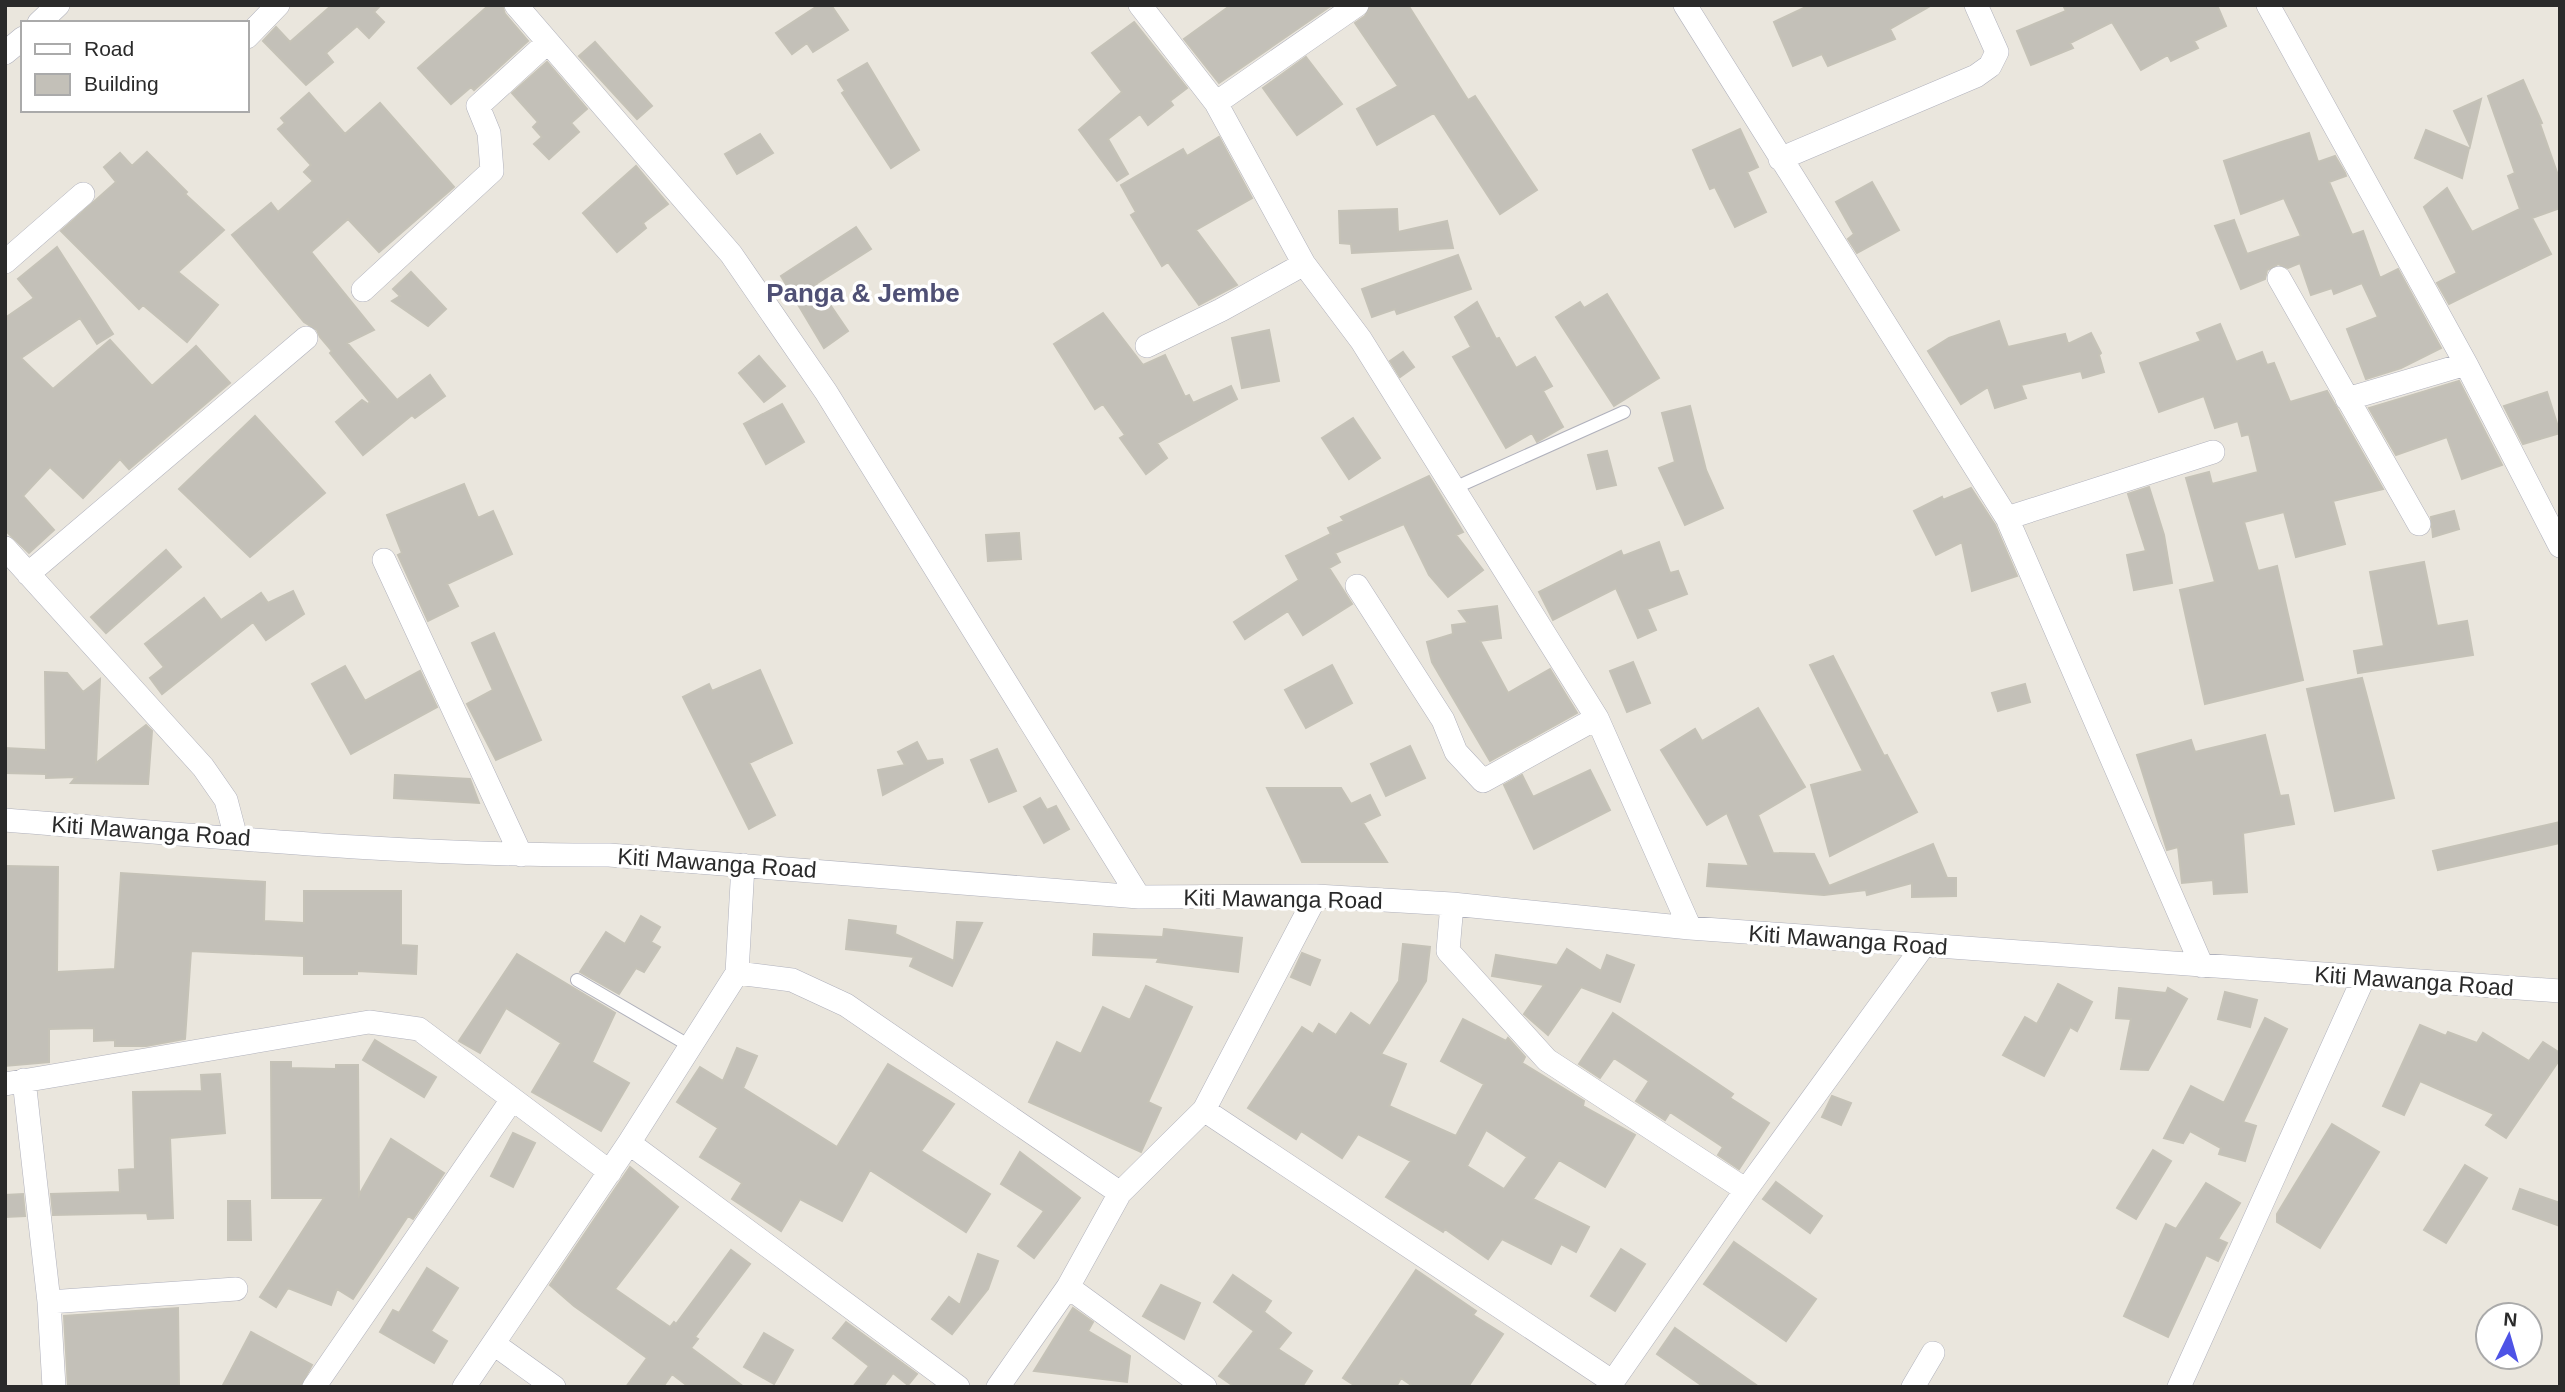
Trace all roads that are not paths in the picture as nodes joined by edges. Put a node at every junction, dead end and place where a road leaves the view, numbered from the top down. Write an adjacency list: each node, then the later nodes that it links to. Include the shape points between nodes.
1 (58, 5): 9 (street)
2 (278, 5): 10 (street)
3 (516, 5): 12 (street)
4 (1140, 5): 14 (street)
5 (1357, 5): 14 (street)
6 (1685, 5): 15 (street)
7 (1976, 5): 15 (street, via 1997,52 1990,66 1937,94)
8 (2268, 5): 23 (street)
9 (41, 21)
10 (248, 36)
11 (21, 40): 13 (street)
12 (548, 42): 20 (street, via 478,106 489,133 492,171); 41 (street, via 731,254 787,334)
13 (5, 53)
14 (1216, 103): 18 (street)
15 (1780, 159): 28 (street)
16 (83, 194): 17 (street)
17 (5, 262)
18 (1304, 264): 22 (street); 27 (street, via 1361,340)
19 (2279, 278): 24 (street)
20 (363, 290)
21 (306, 338): 33 (street)
22 (1147, 346)
23 (2466, 365): 24 (street); 30 (street)
24 (2347, 399): 29 (street)
25 (1624, 412): 27 (lane)
26 (2213, 452): 28 (street)
27 (1451, 489): 35 (street)
28 (2007, 518): 45 (street)
29 (2419, 524)
30 (2560, 546)
31 (5, 548): 33 (street)
32 (384, 559): 38 (street)
33 (28, 574): 37 (street, via 203,767 226,800)
34 (1357, 586): 35 (street, via 1443,720 1456,752 1483,781)
35 (1597, 719): 43 (street)
36 (5, 820): 37 (street, Kiti Mawanga Road)
37 (236, 838): 38 (street, Kiti Mawanga Road)
38 (521, 855): 39 (street, Kiti Mawanga Road, via 609,855)
39 (743, 865): 41 (street, Kiti Mawanga Road); 46 (street)
40 (1316, 896): 41 (street, Kiti Mawanga Road); 42 (street, Kiti Mawanga Road); 53 (street)
41 (1139, 897)
42 (1452, 904): 43 (street, Kiti Mawanga Road); 56 (street, via 1448,951 1547,1060)
43 (1690, 928): 44 (street, Kiti Mawanga Road)
44 (1924, 945): 45 (street, Kiti Mawanga Road); 56 (street)
45 (2202, 967): 47 (street, Kiti Mawanga Road)
46 (737, 973): 50 (street); 57 (street, via 792,980 846,1005)
47 (2364, 977): 49 (street, Kiti Mawanga Road); 72 (street)
48 (577, 980): 50 (lane)
49 (2560, 991)
50 (690, 1046): 54 (street)
51 (15, 1082): 52 (street, via 369,1022 419,1029); 60 (street)
52 (511, 1101): 55 (street); 65 (street)
53 (1204, 1110): 57 (street); 63 (street)
54 (629, 1143): 55 (street); 68 (street)
55 (610, 1172): 61 (street)
56 (1746, 1190): 63 (street)
57 (1120, 1193): 58 (street)
58 (1068, 1287): 69 (street); 70 (street)
59 (236, 1289): 60 (street)
60 (49, 1302): 64 (street)
61 (494, 1344): 66 (street); 67 (street)
62 (1933, 1353): 71 (street)
63 (1611, 1384)
64 (54, 1387)
65 (314, 1387)
66 (464, 1387)
67 (554, 1387)
68 (958, 1387)
69 (998, 1387)
70 (1205, 1387)
71 (1913, 1387)
72 (2179, 1387)

